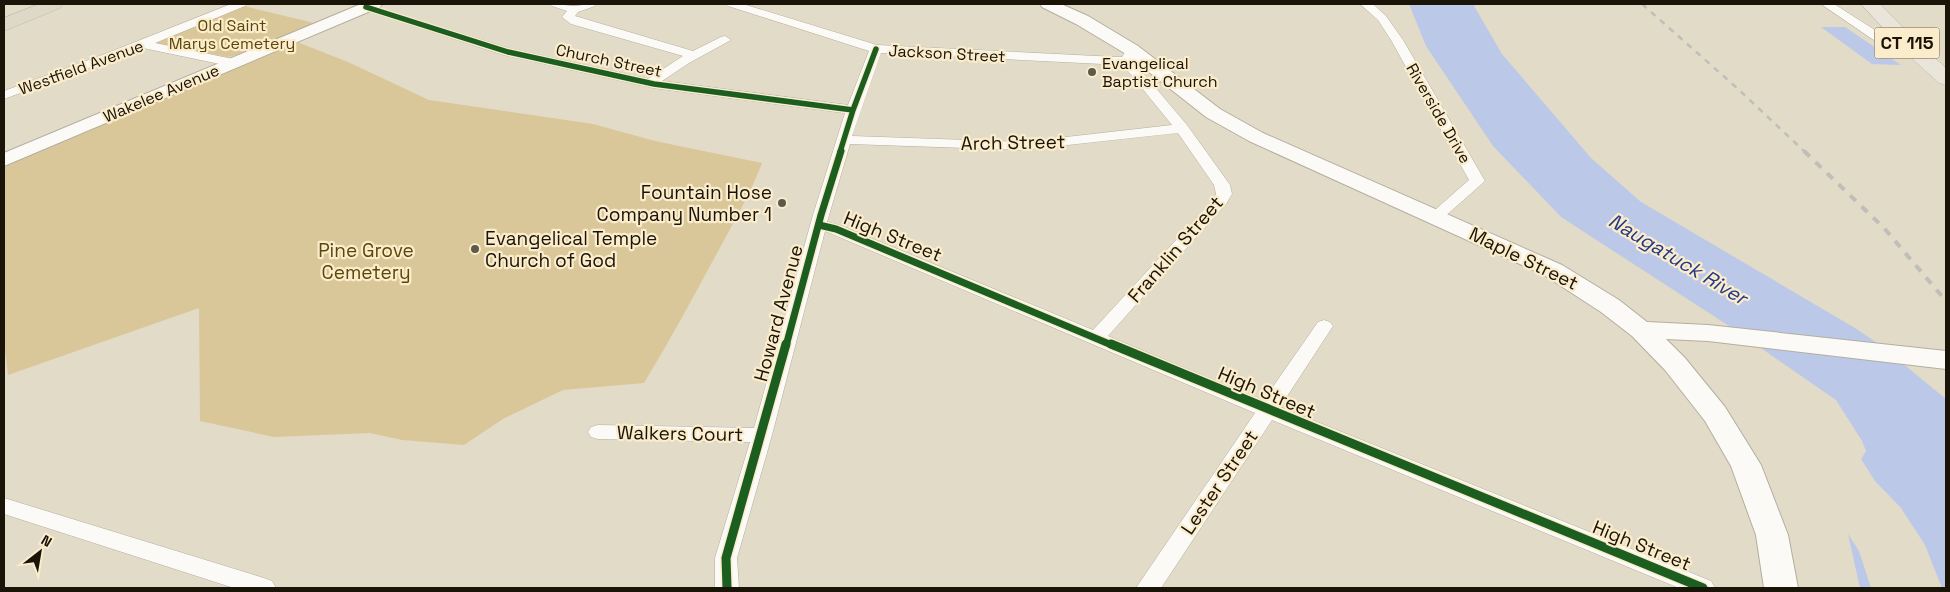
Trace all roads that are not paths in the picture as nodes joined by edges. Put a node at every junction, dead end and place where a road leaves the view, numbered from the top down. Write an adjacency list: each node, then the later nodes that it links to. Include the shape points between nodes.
1 (39, 4): 13 (highway)
2 (54, 4): 14 (highway)
3 (241, 4): 16 (street, Westfield Avenue)
4 (556, 4): 12 (street)
5 (591, 4): 12 (street)
6 (732, 4): 17 (street, Jackson Street)
7 (1048, 4): 20 (main road, Franklin Street, via 1082,20)
8 (1366, 4): 31 (street, Riverside Drive, via 1382,18 1397,40 1477,181)
9 (1827, 4): 18 (street, via 1885,42)
10 (1870, 4): 18 (main road, CT 115)
11 (370, 6): 21 (main road, Wakelee Avenue); 24 (street, Church Street, via 508,52)
12 (574, 10): 19 (street, via 568,17 575,21)
13 (4, 18)
14 (4, 25)
15 (725, 40): 19 (street)
16 (142, 44): 21 (street); 25 (street, Westfield Avenue)
17 (876, 48): 20 (street, Jackson Street, via 956,54); 27 (street, Howard Avenue)
18 (1914, 50): 23 (main road, CT 115)
19 (694, 55): 24 (street)
20 (1130, 55): 28 (street, Franklin Street); 31 (main road, Maple Street, via 1231,124)
21 (234, 63): 30 (main road, Wakelee Avenue)
22 (4, 78): 25 (street)
23 (1946, 79)
24 (650, 83): 27 (street, Church Street)
25 (26, 87): 26 (street, Westfield Avenue)
26 (4, 95)
27 (853, 110): 29 (street, Howard Avenue)
28 (1182, 128): 29 (street, Arch Street, via 1022,146); 35 (street, Franklin Street, via 1222,185 1223,198)
29 (844, 140): 32 (street, Howard Avenue)
30 (4, 160)
31 (1436, 216): 34 (main road, Maple Street, via 1552,270 1604,302)
32 (819, 225): 35 (street, High Street, via 836,229); 39 (street, Howard Avenue)
33 (1324, 326): 37 (street, Lester Street)
34 (1641, 330): 36 (main road, via 1708,333); 45 (main road, via 1675,364 1715,414 1746,465 1772,535)
35 (1096, 338): 37 (street, High Street)
36 (1946, 360)
37 (1267, 410): 43 (street, Lester Street); 44 (street, High Street)
38 (598, 432): 39 (street, Walkers Court)
39 (762, 435): 42 (street, Howard Avenue, via 726,558)
40 (4, 506): 41 (street)
41 (255, 587)
42 (727, 588)
43 (1148, 588)
44 (1703, 588)
45 (1781, 588)

